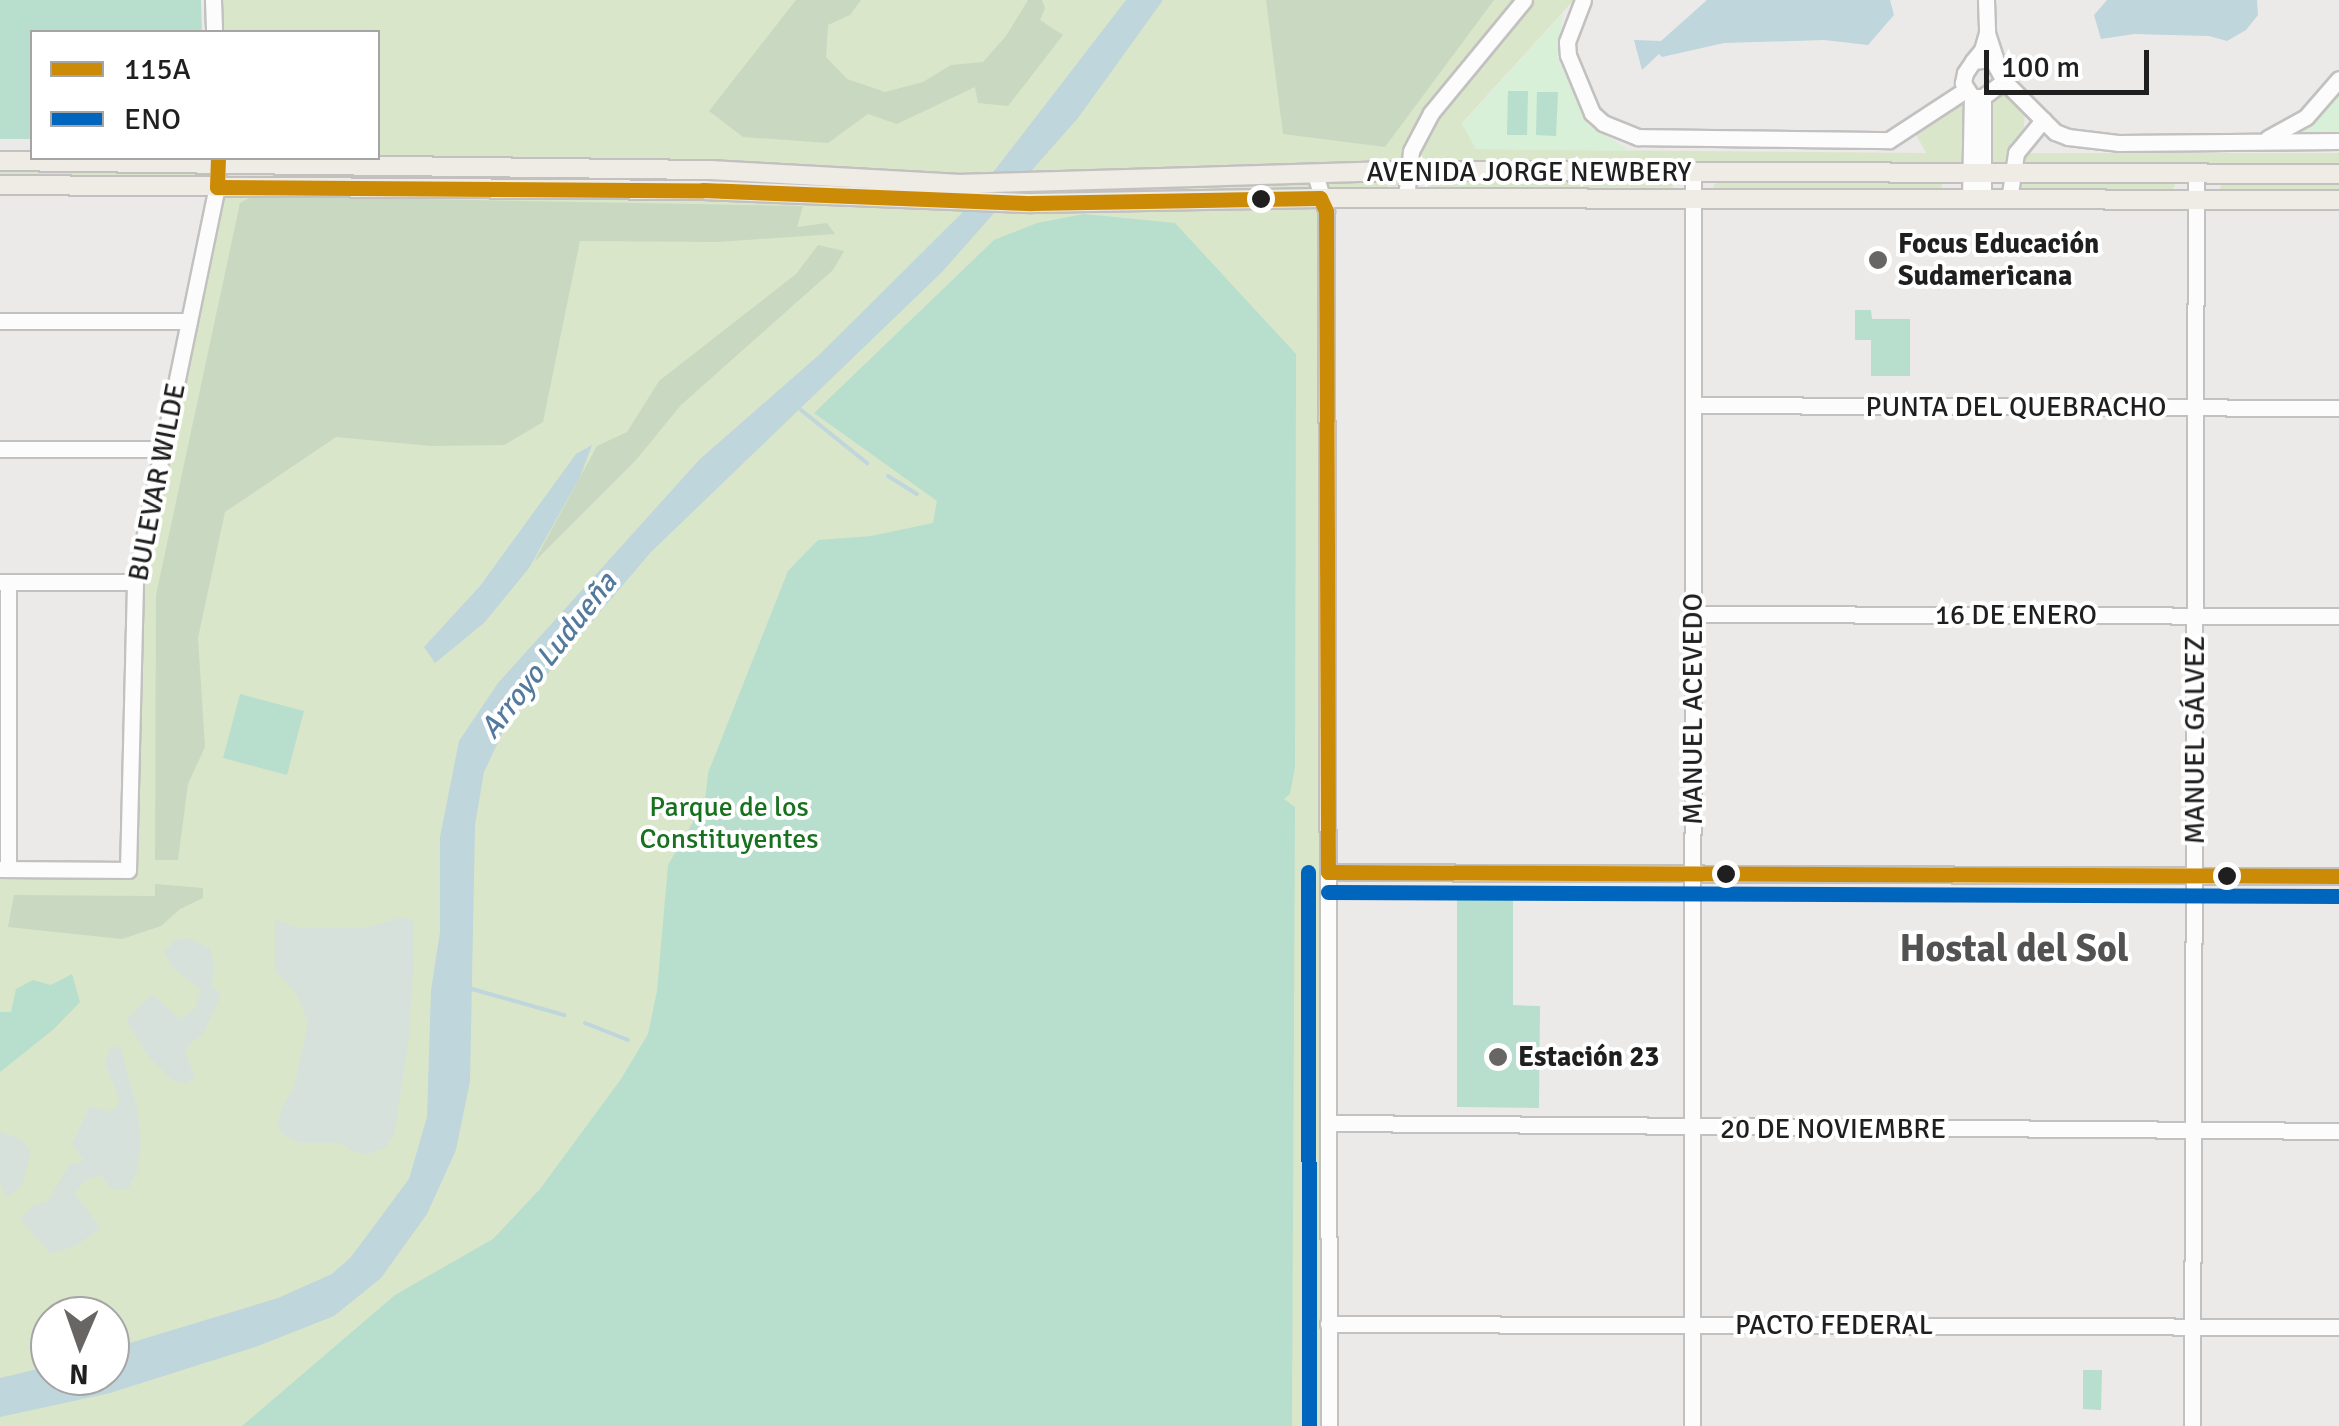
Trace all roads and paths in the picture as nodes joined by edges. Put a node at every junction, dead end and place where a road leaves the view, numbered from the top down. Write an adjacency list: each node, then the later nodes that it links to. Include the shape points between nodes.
1 (213, 0): 5 (street)
2 (1524, 0): 16 (street, via 1431,113)
3 (1584, 0): 10 (street, via 1568,55 1592,112 1638,137 1889,140)
4 (1986, 0): 6 (street)
5 (214, 30)
6 (1987, 33): 7 (street); 8 (street)
7 (1973, 61): 8 (street, via 1984,58); 10 (street, via 1965,72)
8 (2001, 74): 10 (street); 11 (street)
9 (2339, 79): 12 (street, via 2306,117)
10 (1973, 95): 18 (street)
11 (2042, 120): 12 (street, via 2055,132 2088,140); 19 (street, via 2023,140)
12 (2265, 140): 13 (street)
13 (2339, 142)
14 (0, 161): 15 (main road, AVENIDA JORGE NEWBERY)
15 (218, 161): 20 (main road, AVENIDA JORGE NEWBERY, via 710,170 958,184); 24 (street, BULEVAR WILDE)
16 (1408, 171): 17 (main road, AVENIDA JORGE NEWBERY); 20 (main road, AVENIDA JORGE NEWBERY); 26 (street)
17 (1694, 172): 18 (main road, AVENIDA JORGE NEWBERY); 27 (street, MANUEL ACEVEDO)
18 (1977, 173): 19 (main road, AVENIDA JORGE NEWBERY); 28 (street)
19 (2010, 173): 21 (main road, AVENIDA JORGE NEWBERY); 29 (street)
20 (1315, 174): 25 (street)
21 (2196, 174): 22 (main road, AVENIDA JORGE NEWBERY); 30 (street, MANUEL GÁLVEZ)
22 (2339, 174)
23 (0, 185): 24 (main road, AVENIDA JORGE NEWBERY)
24 (218, 187): 25 (main road, AVENIDA JORGE NEWBERY, via 704,190 1032,203); 33 (street, BULEVAR WILDE)
25 (1320, 198): 26 (main road, AVENIDA JORGE NEWBERY); 45 (street, via 1326,212)
26 (1406, 198): 27 (main road, AVENIDA JORGE NEWBERY)
27 (1693, 199): 28 (main road, AVENIDA JORGE NEWBERY); 34 (street, MANUEL ACEVEDO)
28 (1977, 200): 29 (main road, AVENIDA JORGE NEWBERY)
29 (2009, 200): 30 (main road, AVENIDA JORGE NEWBERY)
30 (2196, 200): 31 (main road, AVENIDA JORGE NEWBERY); 35 (street, MANUEL GÁLVEZ)
31 (2339, 200)
32 (0, 321): 33 (street)
33 (189, 321): 38 (street, BULEVAR WILDE)
34 (1693, 405): 35 (street, PUNTA DEL QUEBRACHO); 41 (street, MANUEL ACEVEDO)
35 (2197, 407): 36 (street, PUNTA DEL QUEBRACHO); 42 (street, MANUEL GÁLVEZ)
36 (2339, 408)
37 (0, 448): 38 (street)
38 (162, 449): 40 (street, BULEVAR WILDE)
39 (4, 582): 40 (street); 44 (street)
40 (135, 582): 44 (street, BULEVAR WILDE, via 128,870)
41 (1693, 614): 42 (street, 16 DE ENERO); 46 (street, MANUEL ACEVEDO)
42 (2196, 616): 43 (street, 16 DE ENERO); 47 (street, MANUEL GÁLVEZ)
43 (2339, 616)
44 (4, 869)
45 (1328, 872): 46 (street); 49 (street)
46 (1693, 873): 47 (street); 50 (street, MANUEL ACEVEDO)
47 (2195, 875): 48 (street); 51 (street, MANUEL GÁLVEZ)
48 (2339, 876)
49 (1328, 1123): 50 (street, 20 DE NOVIEMBRE); 53 (street)
50 (1692, 1129): 51 (street, 20 DE NOVIEMBRE); 54 (street, MANUEL ACEVEDO)
51 (2193, 1130): 52 (street, 20 DE NOVIEMBRE); 55 (street, MANUEL GÁLVEZ)
52 (2339, 1130)
53 (1328, 1324): 54 (street, PACTO FEDERAL); 57 (street)
54 (1692, 1325): 55 (street, PACTO FEDERAL); 58 (street, MANUEL ACEVEDO)
55 (2192, 1326): 56 (street, PACTO FEDERAL); 59 (street, MANUEL GÁLVEZ)
56 (2339, 1327)
57 (1329, 1426)
58 (1692, 1426)
59 (2192, 1426)

